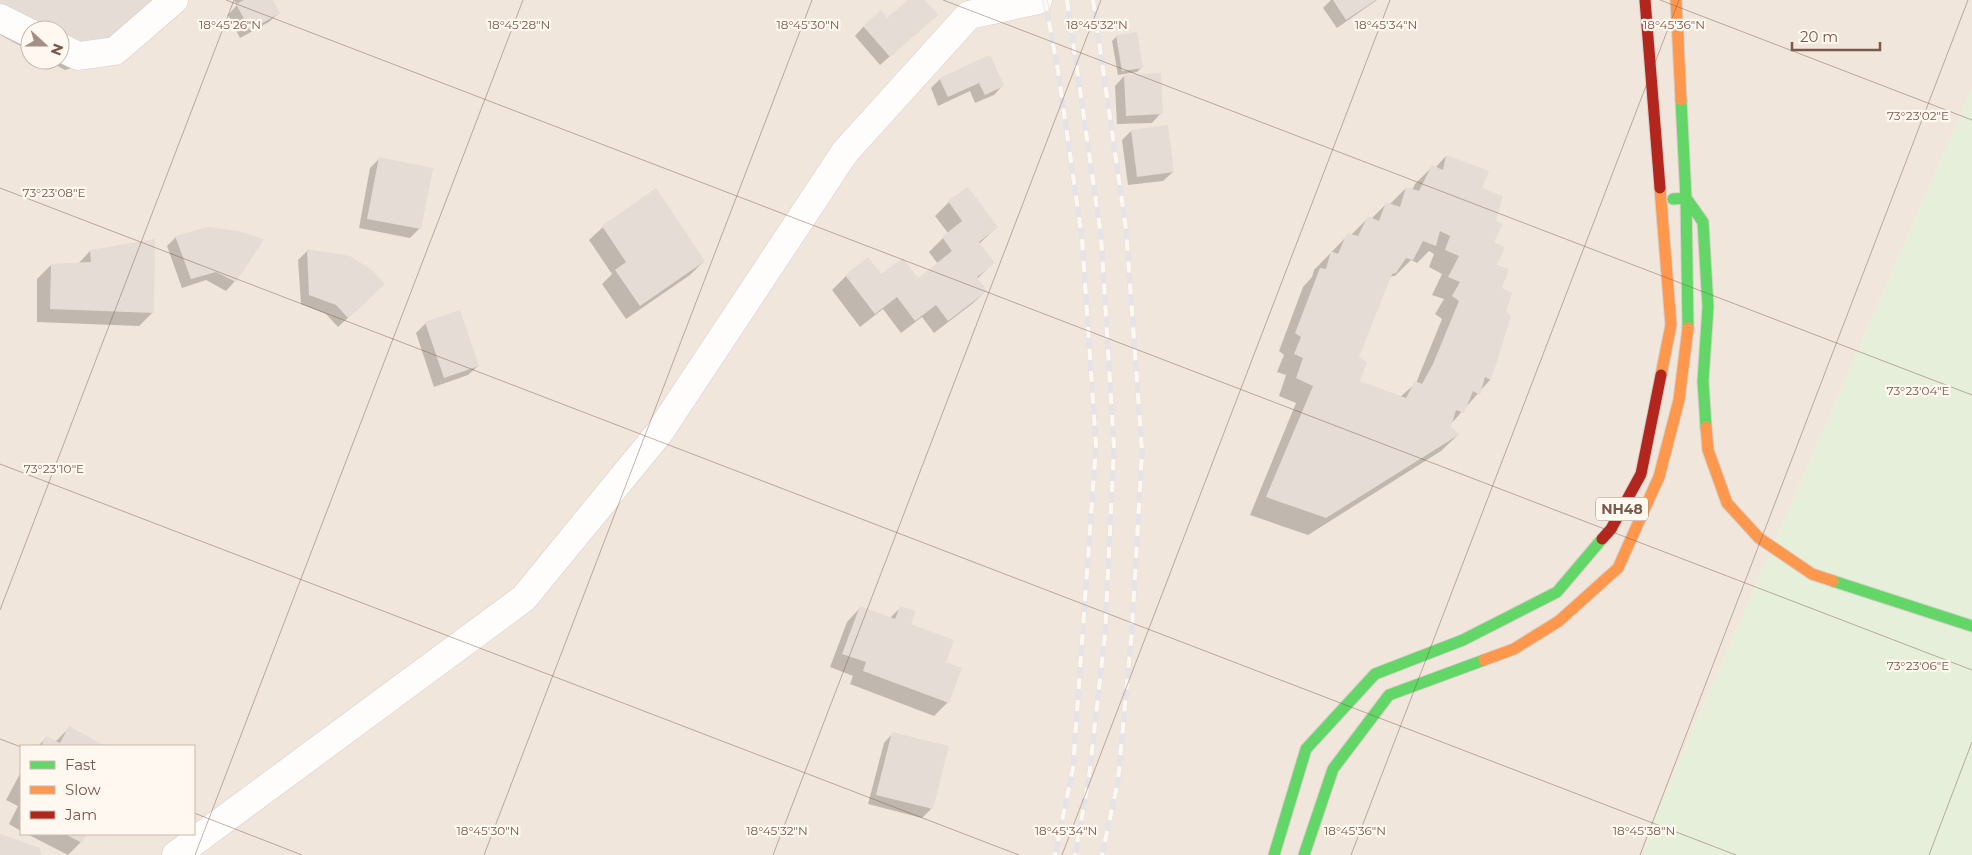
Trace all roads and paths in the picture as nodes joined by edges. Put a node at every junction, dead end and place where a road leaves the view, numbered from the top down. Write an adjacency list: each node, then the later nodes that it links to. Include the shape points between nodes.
1 (174, 0): 7 (street, via 115,51 78,56)
2 (1038, 0): 11 (street, via 969,15 845,152 659,433 524,598)
3 (1645, 0): 9 (main road, NH48)
4 (1676, 0): 8 (main road, NH48)
5 (0, 18): 6 (street)
6 (20, 28)
7 (70, 52)
8 (1686, 198): 9 (main road); 10 (main road, via 1703,222 1708,307 1703,382 1708,450 1727,503 1759,538 1812,574); 13 (main road, NH48, via 1689,324 1679,400 1659,477 1618,568 1559,621 1514,649 1389,695 1333,769)
9 (1661, 200): 12 (main road, NH48, via 1671,325 1640,474 1611,529 1557,592 1463,640 1375,674 1306,749)
10 (1972, 626)
11 (176, 855)
12 (1274, 855)
13 (1304, 855)

